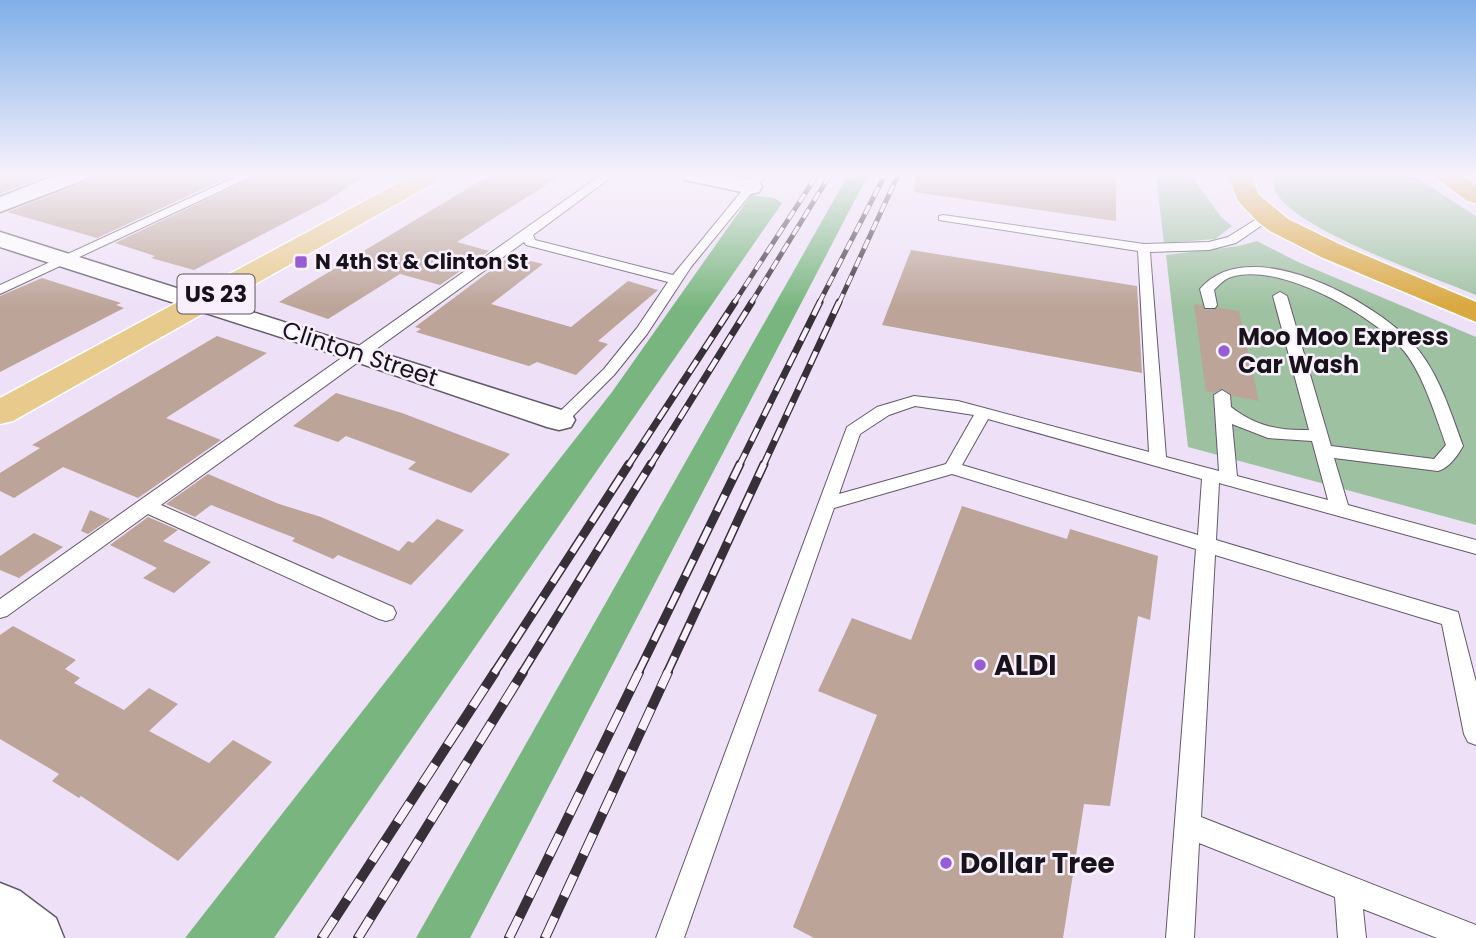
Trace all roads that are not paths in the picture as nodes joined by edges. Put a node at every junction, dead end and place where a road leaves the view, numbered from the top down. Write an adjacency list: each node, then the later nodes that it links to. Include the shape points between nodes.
1 (155, 219): 11 (lane)
2 (352, 219): 15 (main road, US 23)
3 (548, 219): 8 (lane)
4 (725, 219): 12 (lane)
5 (948, 219): 10 (lane)
6 (1263, 219): 10 (lane, via 1232,240 1209,246)
7 (1272, 219): 17 (highway, via 1331,251)
8 (527, 234): 12 (lane, via 530,242); 18 (lane)
9 (0, 239): 11 (street, Clinton Street)
10 (1144, 248): 23 (lane)
11 (65, 260): 13 (lane); 15 (street, Clinton Street)
12 (676, 280): 21 (lane, via 609,372)
13 (0, 290)
14 (1280, 296): 22 (lane)
15 (198, 304): 18 (street, Clinton Street); 20 (main road, US 23)
16 (1210, 305): 22 (lane, via 1207,289 1227,273 1272,272 1311,283 1373,316 1411,350 1455,446 1437,465)
17 (1476, 313)
18 (361, 354): 21 (street, Clinton Street); 27 (lane)
19 (983, 413): 23 (lane); 24 (lane); 26 (lane, via 914,401 883,411 853,431)
20 (0, 414)
21 (559, 420)
22 (1321, 443): 25 (lane, via 1242,426 1222,402); 28 (lane)
23 (1158, 461): 25 (lane)
24 (952, 468): 26 (lane); 29 (lane)
25 (1220, 477): 28 (lane); 29 (lane)
26 (827, 503): 38 (lane)
27 (147, 506): 31 (lane); 32 (lane)
28 (1340, 510): 30 (lane)
29 (1206, 544): 33 (lane, via 1451,618); 34 (lane)
30 (1476, 547)
31 (0, 610)
32 (386, 613)
33 (1476, 734)
34 (1188, 825): 35 (lane); 39 (lane)
35 (1348, 889): 40 (lane); 41 (lane)
36 (0, 911): 37 (street)
37 (36, 938)
38 (670, 938)
39 (1180, 938)
40 (1352, 938)
41 (1472, 938)

